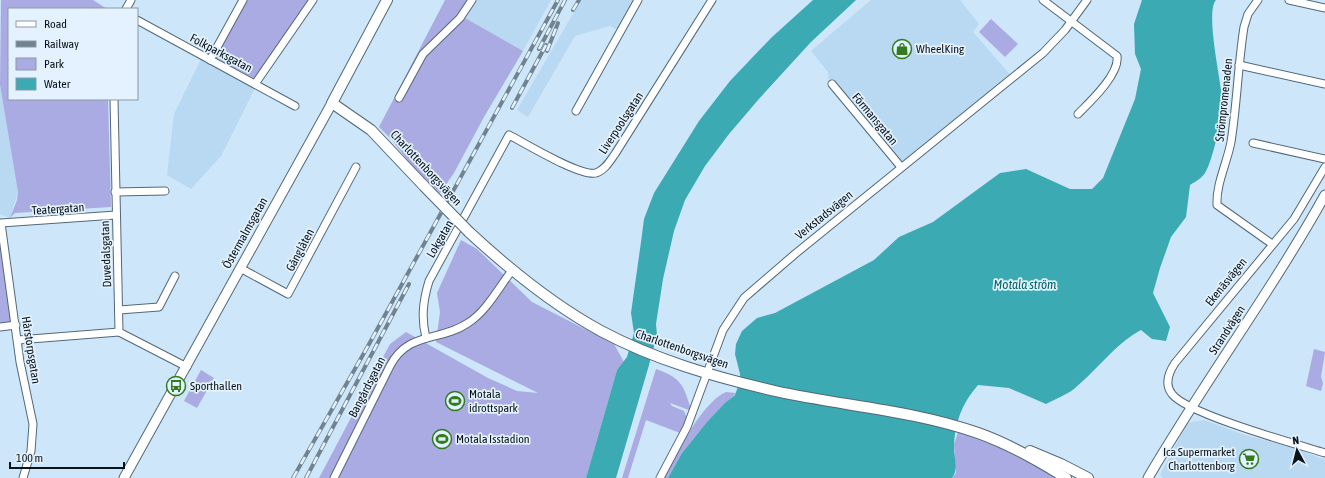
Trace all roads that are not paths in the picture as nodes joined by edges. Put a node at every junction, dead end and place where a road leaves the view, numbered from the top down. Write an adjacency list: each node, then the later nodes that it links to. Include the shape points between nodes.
1 (243, 0): 14 (street)
2 (313, 0): 16 (street)
3 (387, 0): 21 (main road, Östermalmsgatan)
4 (472, 0): 19 (street, via 460,18 423,54)
5 (638, 0): 23 (street)
6 (712, 0): 25 (street, Liverpoolsgatan, via 615,154 600,171 592,174 577,171)
7 (1043, 0): 13 (street)
8 (1087, 0): 13 (street, Verkstadsvägen)
9 (1258, 0): 15 (street, Strömpromenaden, via 1248,14 1244,27)
10 (1290, 0): 11 (street)
11 (1325, 8)
12 (138, 21): 14 (street, Folkparksgatan)
13 (1071, 22): 24 (street, via 1115,53 1118,60 1102,88); 29 (street, Verkstadsvägen, via 1031,63)
14 (210, 60): 16 (street, Folkparksgatan)
15 (1239, 65): 18 (street); 36 (street, Strömpromenaden, via 1231,139 1218,189 1217,205)
16 (255, 84): 22 (street, Folkparksgatan)
17 (832, 84): 29 (street, Förmansgatan)
18 (1325, 84)
19 (399, 98)
20 (114, 100): 32 (street, Duvedalsgatan)
21 (332, 103): 37 (street, Östermalmsgatan); 38 (main road, Charlottenborgsvägen, bridge, via 371,130 469,232)
22 (295, 106)
23 (576, 111)
24 (1078, 114)
25 (509, 135): 44 (street, Lokgatan, via 429,281 423,307)
26 (1253, 143): 27 (street)
27 (1325, 159)
28 (356, 167): 37 (street, Gånglåten, via 288,294)
29 (901, 167): 47 (street, Verkstadsvägen, via 750,291 723,330)
30 (1325, 167): 36 (street, Ekenäsvägen, via 1300,211)
31 (166, 191): 32 (street)
32 (115, 192): 34 (street, Duvedalsgatan)
33 (1325, 195): 48 (street, Strandvägen, via 1288,259)
34 (116, 215): 35 (street, Teatergatan); 40 (street, Duvedalsgatan)
35 (1, 223): 41 (street, Hårstorpsgatan)
36 (1272, 244): 48 (street, Ekenäsvägen, via 1169,372 1171,393 1176,399)
37 (240, 268): 46 (street, Östermalmsgatan)
38 (513, 269): 44 (street, Bangårdsgatan, via 483,309 468,323); 47 (main road, Charlottenborgsvägen, via 556,302 600,330 656,356)
39 (175, 276): 40 (street, via 159,307)
40 (118, 310): 43 (street, Duvedalsgatan)
41 (16, 325): 42 (street); 45 (street, Hårstorpsgatan)
42 (0, 327)
43 (120, 332): 45 (street); 46 (street)
44 (426, 338): 53 (street, Bangårdsgatan, via 412,342 396,356)
45 (18, 340): 51 (street, Hårstorpsgatan, via 22,375 33,424)
46 (186, 366): 52 (street, Östermalmsgatan)
47 (707, 373): 49 (main road, Charlottenborgsvägen, via 800,396 904,414 963,428); 54 (street, Verkstadsvägen, via 687,427)
48 (1192, 407): 50 (street); 57 (street, Strandvägen)
49 (1007, 444): 55 (main road, Charlottenborgsvägen); 56 (main road, Charlottenborgsvägen, via 1055,461)
50 (1325, 453)
51 (23, 478)
52 (124, 478)
53 (334, 478)
54 (660, 478)
55 (1066, 478)
56 (1088, 478)
57 (1148, 478)

